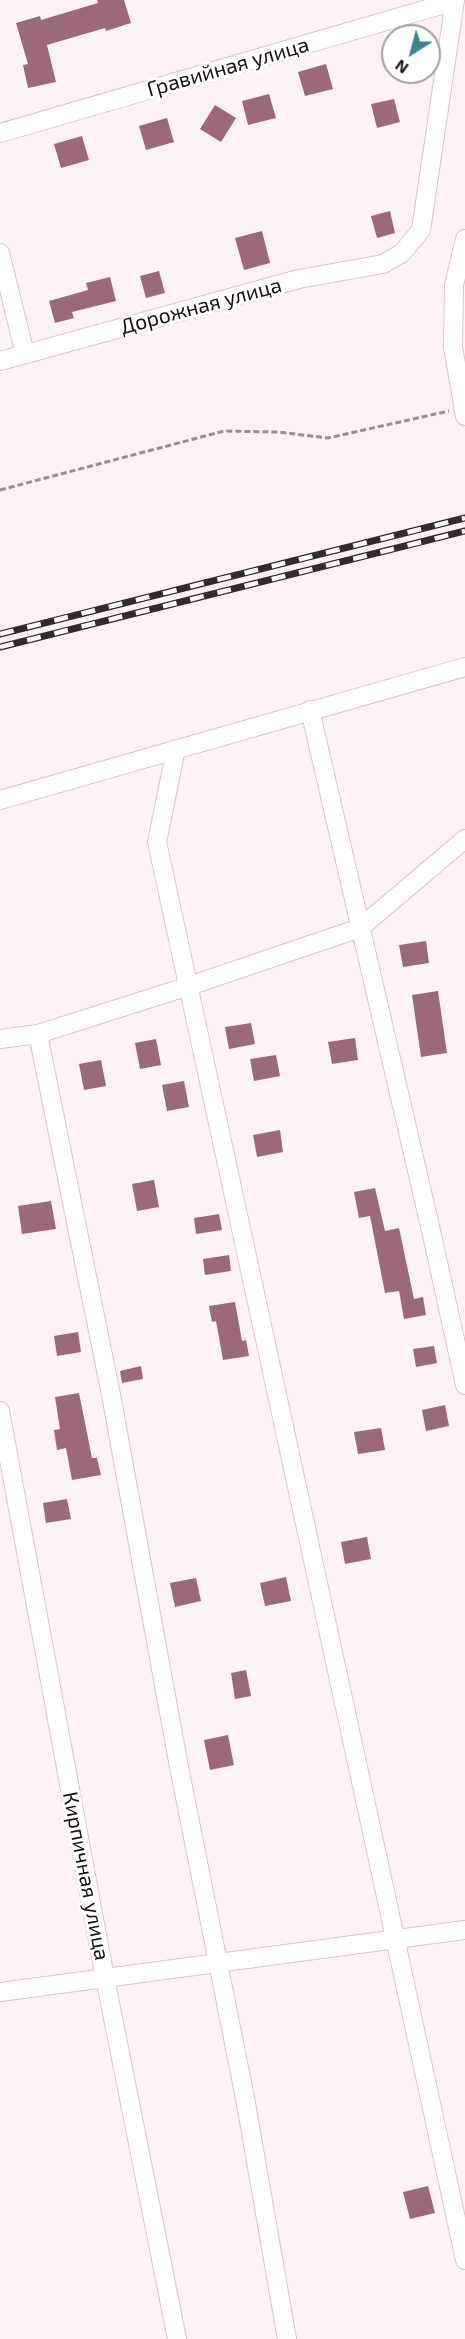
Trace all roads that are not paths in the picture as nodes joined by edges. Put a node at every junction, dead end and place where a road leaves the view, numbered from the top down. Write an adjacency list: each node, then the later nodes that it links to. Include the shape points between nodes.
1 (455, 0): 2 (street, Гравийная улица); 5 (street, Дорожная улица, via 421,230 402,254 383,264 299,279)
2 (0, 133)
3 (465, 239): 7 (street, via 454,285 453,347)
4 (0, 253): 5 (street)
5 (25, 354): 6 (street, Дорожная улица)
6 (0, 361)
7 (464, 412)
8 (465, 667): 9 (street)
9 (310, 710): 10 (street); 13 (street)
10 (176, 749): 11 (street); 14 (street, via 157,842)
11 (0, 800)
12 (465, 839): 13 (street)
13 (360, 928): 14 (street); 17 (street)
14 (189, 986): 15 (street); 20 (street)
15 (38, 1034): 16 (street); 21 (street)
16 (0, 1039)
17 (465, 1385)
18 (0, 1411): 22 (street, Кирпичная улица)
19 (465, 1930): 20 (street)
20 (394, 1940): 21 (street); 24 (street)
21 (219, 1961): 22 (street); 26 (street)
22 (105, 1978): 23 (street); 25 (street, Кирпичная улица)
23 (0, 1992)
24 (465, 2260)
25 (177, 2339)
26 (287, 2339)

